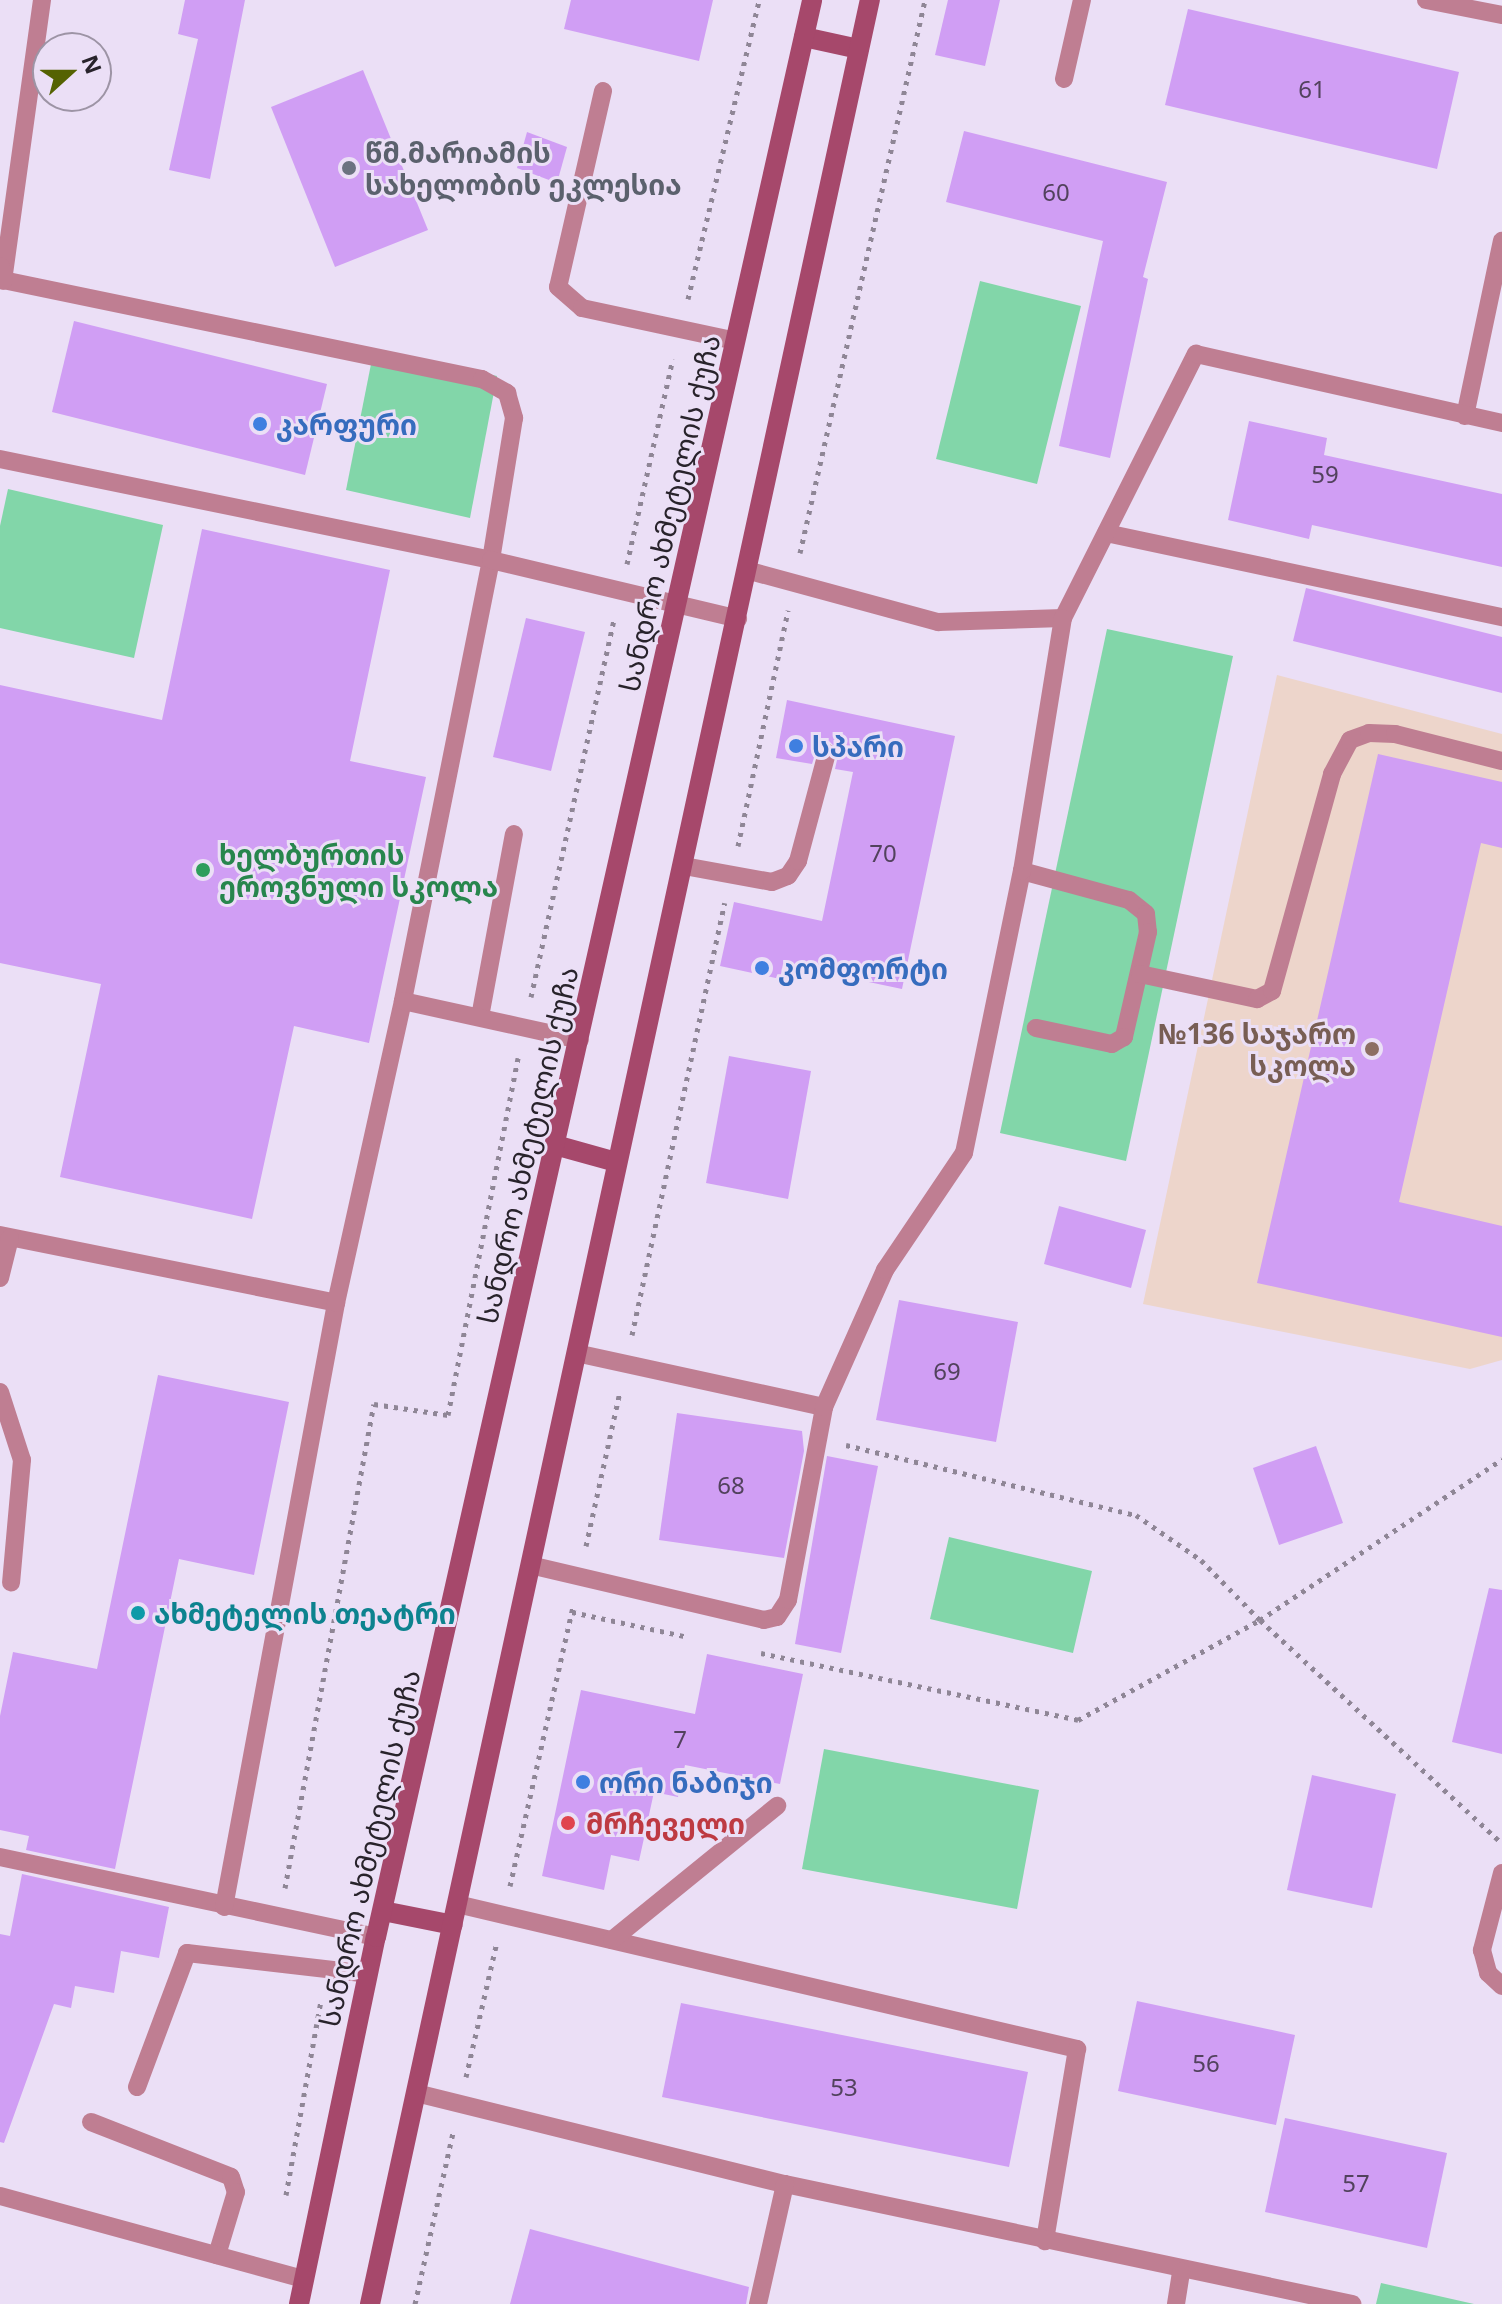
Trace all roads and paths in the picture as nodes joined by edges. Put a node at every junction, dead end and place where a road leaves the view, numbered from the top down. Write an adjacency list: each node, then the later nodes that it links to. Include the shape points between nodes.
1 (759, 0): 16 (path)
2 (812, 0): 9 (main road, სანდრო ახმეტელის ქუჩა)
3 (870, 0): 10 (main road)
4 (925, 0): 24 (path)
5 (1082, 0): 11 (lane)
6 (1426, 0): 8 (lane)
7 (48, 3): 14 (lane)
8 (1502, 15)
9 (804, 37): 10 (main road); 17 (main road, სანდრო ახმეტელის ქუჩა)
10 (859, 49): 23 (main road)
11 (1064, 79)
12 (603, 91): 16 (lane, via 558,287 582,308)
13 (1502, 241): 15 (lane)
14 (1, 279): 22 (lane, via 482,379 507,393 514,418)
15 (1493, 329): 18 (lane)
16 (680, 331): 17 (lane); 25 (path)
17 (736, 341): 26 (main road, სანდრო ახმეტელის ქუჩა)
18 (1465, 416): 19 (lane); 21 (lane, via 1196,354)
19 (1502, 423)
20 (0, 459): 22 (lane)
21 (1106, 533): 27 (lane); 28 (lane)
22 (491, 560): 25 (lane); 37 (lane)
23 (750, 571): 24 (lane); 29 (main road)
24 (793, 584): 28 (lane, via 938,622); 35 (path)
25 (621, 589): 26 (lane); 39 (path)
26 (677, 606): 29 (lane); 41 (main road, სანდრო ახმეტელის ქუჩა)
27 (1502, 617)
28 (1063, 618): 34 (lane)
29 (738, 619): 33 (main road)
30 (827, 753): 35 (lane, via 798,861 788,876 772,882)
31 (1502, 761): 36 (lane, via 1395,734 1369,733 1350,740 1332,774 1272,991 1257,999)
32 (514, 834): 38 (lane)
33 (684, 866): 35 (lane); 43 (main road)
34 (1022, 871): 36 (lane, via 1129,900 1146,914); 50 (lane, via 964,1153 885,1270)
35 (731, 875): 48 (path)
36 (1140, 974): 40 (lane, via 1124,1037 1112,1044)
37 (403, 1001): 38 (lane); 46 (lane)
38 (480, 1017): 39 (lane)
39 (524, 1028): 41 (lane); 68 (path, via 448,1415 374,1404)
40 (1036, 1028)
41 (580, 1040): 42 (main road, სანდრო ახმეტელის ქუჩა)
42 (555, 1145): 43 (main road); 66 (main road, სანდრო ახმეტელის ქუჩა)
43 (616, 1162): 47 (main road)
44 (5, 1236): 45 (lane); 46 (lane)
45 (0, 1278)
46 (336, 1303): 65 (lane)
47 (576, 1353): 48 (lane); 53 (main road)
48 (625, 1366): 50 (lane); 54 (path)
49 (0, 1392): 55 (lane, via 22,1460)
50 (824, 1407): 51 (lane)
51 (820, 1439): 54 (lane, via 788,1600 777,1617 748,1617); 57 (path, via 1136,1515 1201,1560)
52 (1502, 1459): 57 (path)
53 (530, 1565): 54 (lane); 64 (main road)
54 (579, 1577): 56 (path)
55 (11, 1583)
56 (572, 1612): 58 (path); 67 (path)
57 (1260, 1620): 59 (path, via 1078,1720); 61 (path)
58 (695, 1639)
59 (756, 1652)
60 (777, 1806): 71 (lane)
61 (1502, 1843)
62 (0, 1857): 65 (lane)
63 (1502, 1873): 74 (lane, via 1482,1950 1488,1973)
64 (457, 1904): 67 (lane); 69 (main road)
65 (224, 1907): 68 (lane)
66 (383, 1911): 69 (main road); 70 (main road, სანდრო ახმეტელის ქუჩა)
67 (504, 1914): 71 (lane); 77 (path)
68 (279, 1917): 70 (lane)
69 (453, 1925): 76 (main road)
70 (376, 1937): 73 (main road, სანდრო ახმეტელის ქუჩა)
71 (612, 1940): 82 (lane, via 1077,2049)
72 (326, 1968): 73 (lane); 75 (lane, via 187,1953); 81 (path)
73 (368, 1974): 85 (main road, სანდრო ახმეტელის ქუჩა)
74 (1502, 1986)
75 (137, 2087)
76 (416, 2093): 77 (lane); 87 (main road)
77 (460, 2102): 79 (lane); 88 (path)
78 (91, 2122): 83 (lane, via 231,2177 236,2192)
79 (785, 2184): 82 (lane); 89 (lane)
80 (0, 2196): 83 (lane)
81 (283, 2209)
82 (1045, 2241): 84 (lane)
83 (217, 2255): 85 (lane)
84 (1181, 2271): 90 (lane); 91 (lane)
85 (304, 2279): 86 (main road, სანდრო ახმეტელის ქუჩა)
86 (299, 2304)
87 (370, 2304)
88 (415, 2304)
89 (758, 2304)
90 (1176, 2304)
91 (1352, 2304)

